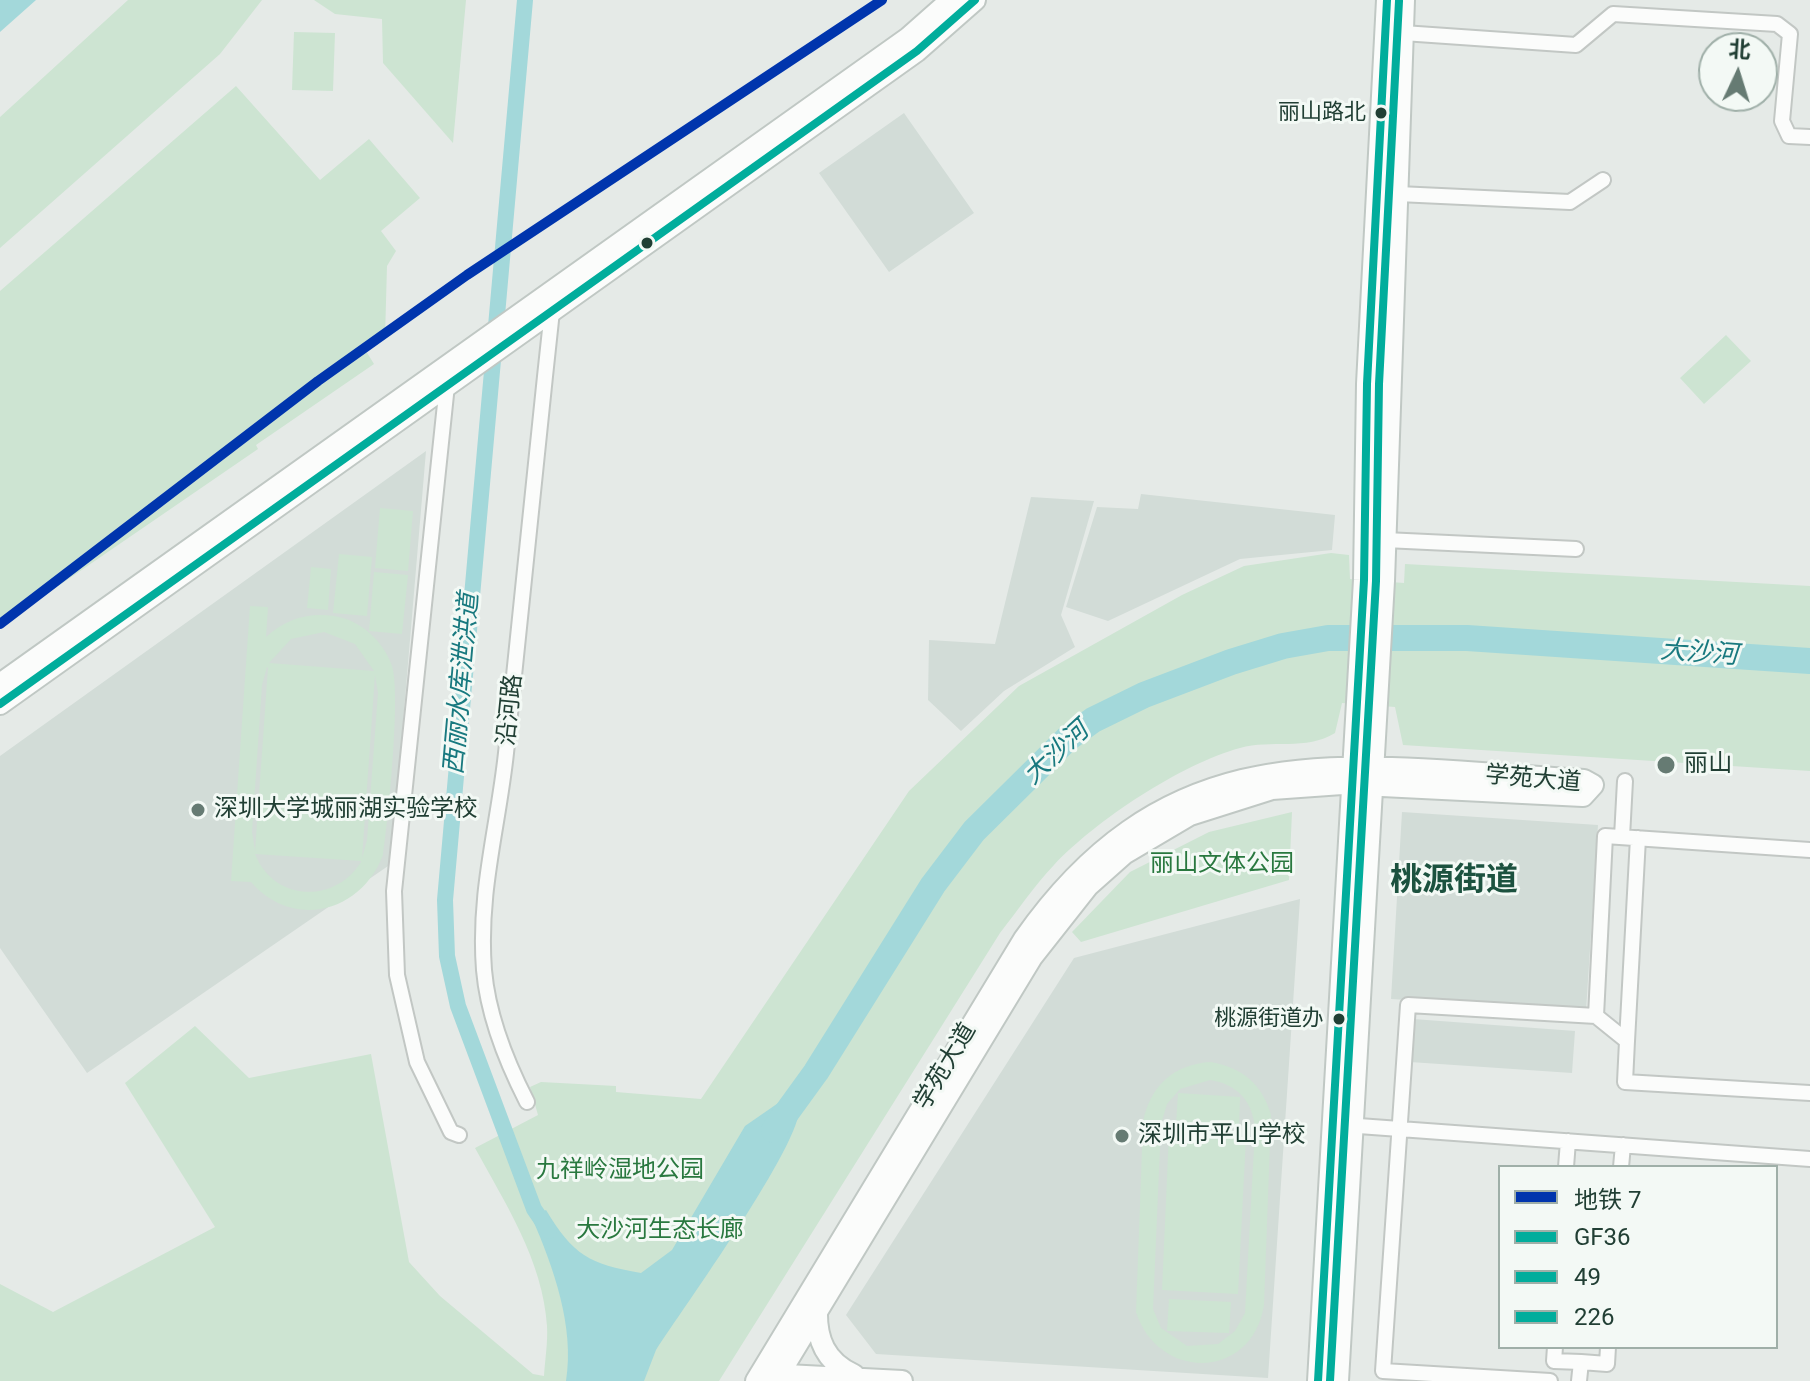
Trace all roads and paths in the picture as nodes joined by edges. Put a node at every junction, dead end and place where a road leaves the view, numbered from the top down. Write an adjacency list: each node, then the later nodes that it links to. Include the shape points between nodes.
1 (951, 0): 9 (street, via 908,38)
2 (975, 0): 9 (street, via 917,51)
3 (1387, 0): 14 (street, via 1367,384)
4 (1404, 0): 5 (street)
5 (1403, 33): 6 (street, via 1576,45 1613,14 1777,24 1790,34 1782,121 1789,136); 8 (street)
6 (1810, 137)
7 (1603, 180): 8 (street, via 1570,202)
8 (1398, 194): 12 (street)
9 (547, 304): 10 (street); 25 (street, 沿河路, via 506,757 482,922 493,1018)
10 (486, 348): 11 (street); 15 (street)
11 (447, 385): 16 (street); 28 (street, via 394,891 397,975 417,1062 451,1132)
12 (1385, 540): 13 (street); 14 (street)
13 (1576, 549)
14 (1374, 580): 17 (street)
15 (0, 684)
16 (0, 704)
17 (1363, 776): 17 (street, 学苑大道, via 1583,796 1593,785 1584,780); 26 (street); 34 (street, 学苑大道, via 1272,789 1208,807 1149,837 1088,886 1019,977); 38 (street, 学苑大道, via 1270,773 1195,794 1125,832 1073,876 1005,969)
18 (1625, 781): 19 (street)
19 (1622, 837): 20 (street); 22 (street, via 1605,836)
20 (1638, 838): 21 (street); 23 (street)
21 (1810, 850)
22 (1596, 1016): 23 (street); 27 (street, via 1408,1005)
23 (1627, 1041): 24 (street, via 1625,1082)
24 (1810, 1093)
25 (527, 1102)
26 (1342, 1125): 27 (street); 41 (street); 42 (street)
27 (1399, 1129): 29 (street); 43 (street, via 1383,1371)
28 (459, 1135)
29 (1568, 1141): 30 (street); 32 (street)
30 (1623, 1145): 31 (street); 33 (street)
31 (1810, 1159)
32 (1566, 1165)
33 (1621, 1165)
34 (817, 1309): 38 (street, 学苑大道); 39 (street, via 817,1331 825,1352 842,1370)
35 (1555, 1349): 37 (street, via 1554,1361)
36 (1608, 1349): 37 (street, via 1607,1364)
37 (1581, 1362): 44 (street)
38 (766, 1379): 39 (street)
39 (866, 1379): 40 (street)
40 (902, 1381)
41 (1318, 1381)
42 (1338, 1381)
43 (1550, 1381)
44 (1579, 1381)

